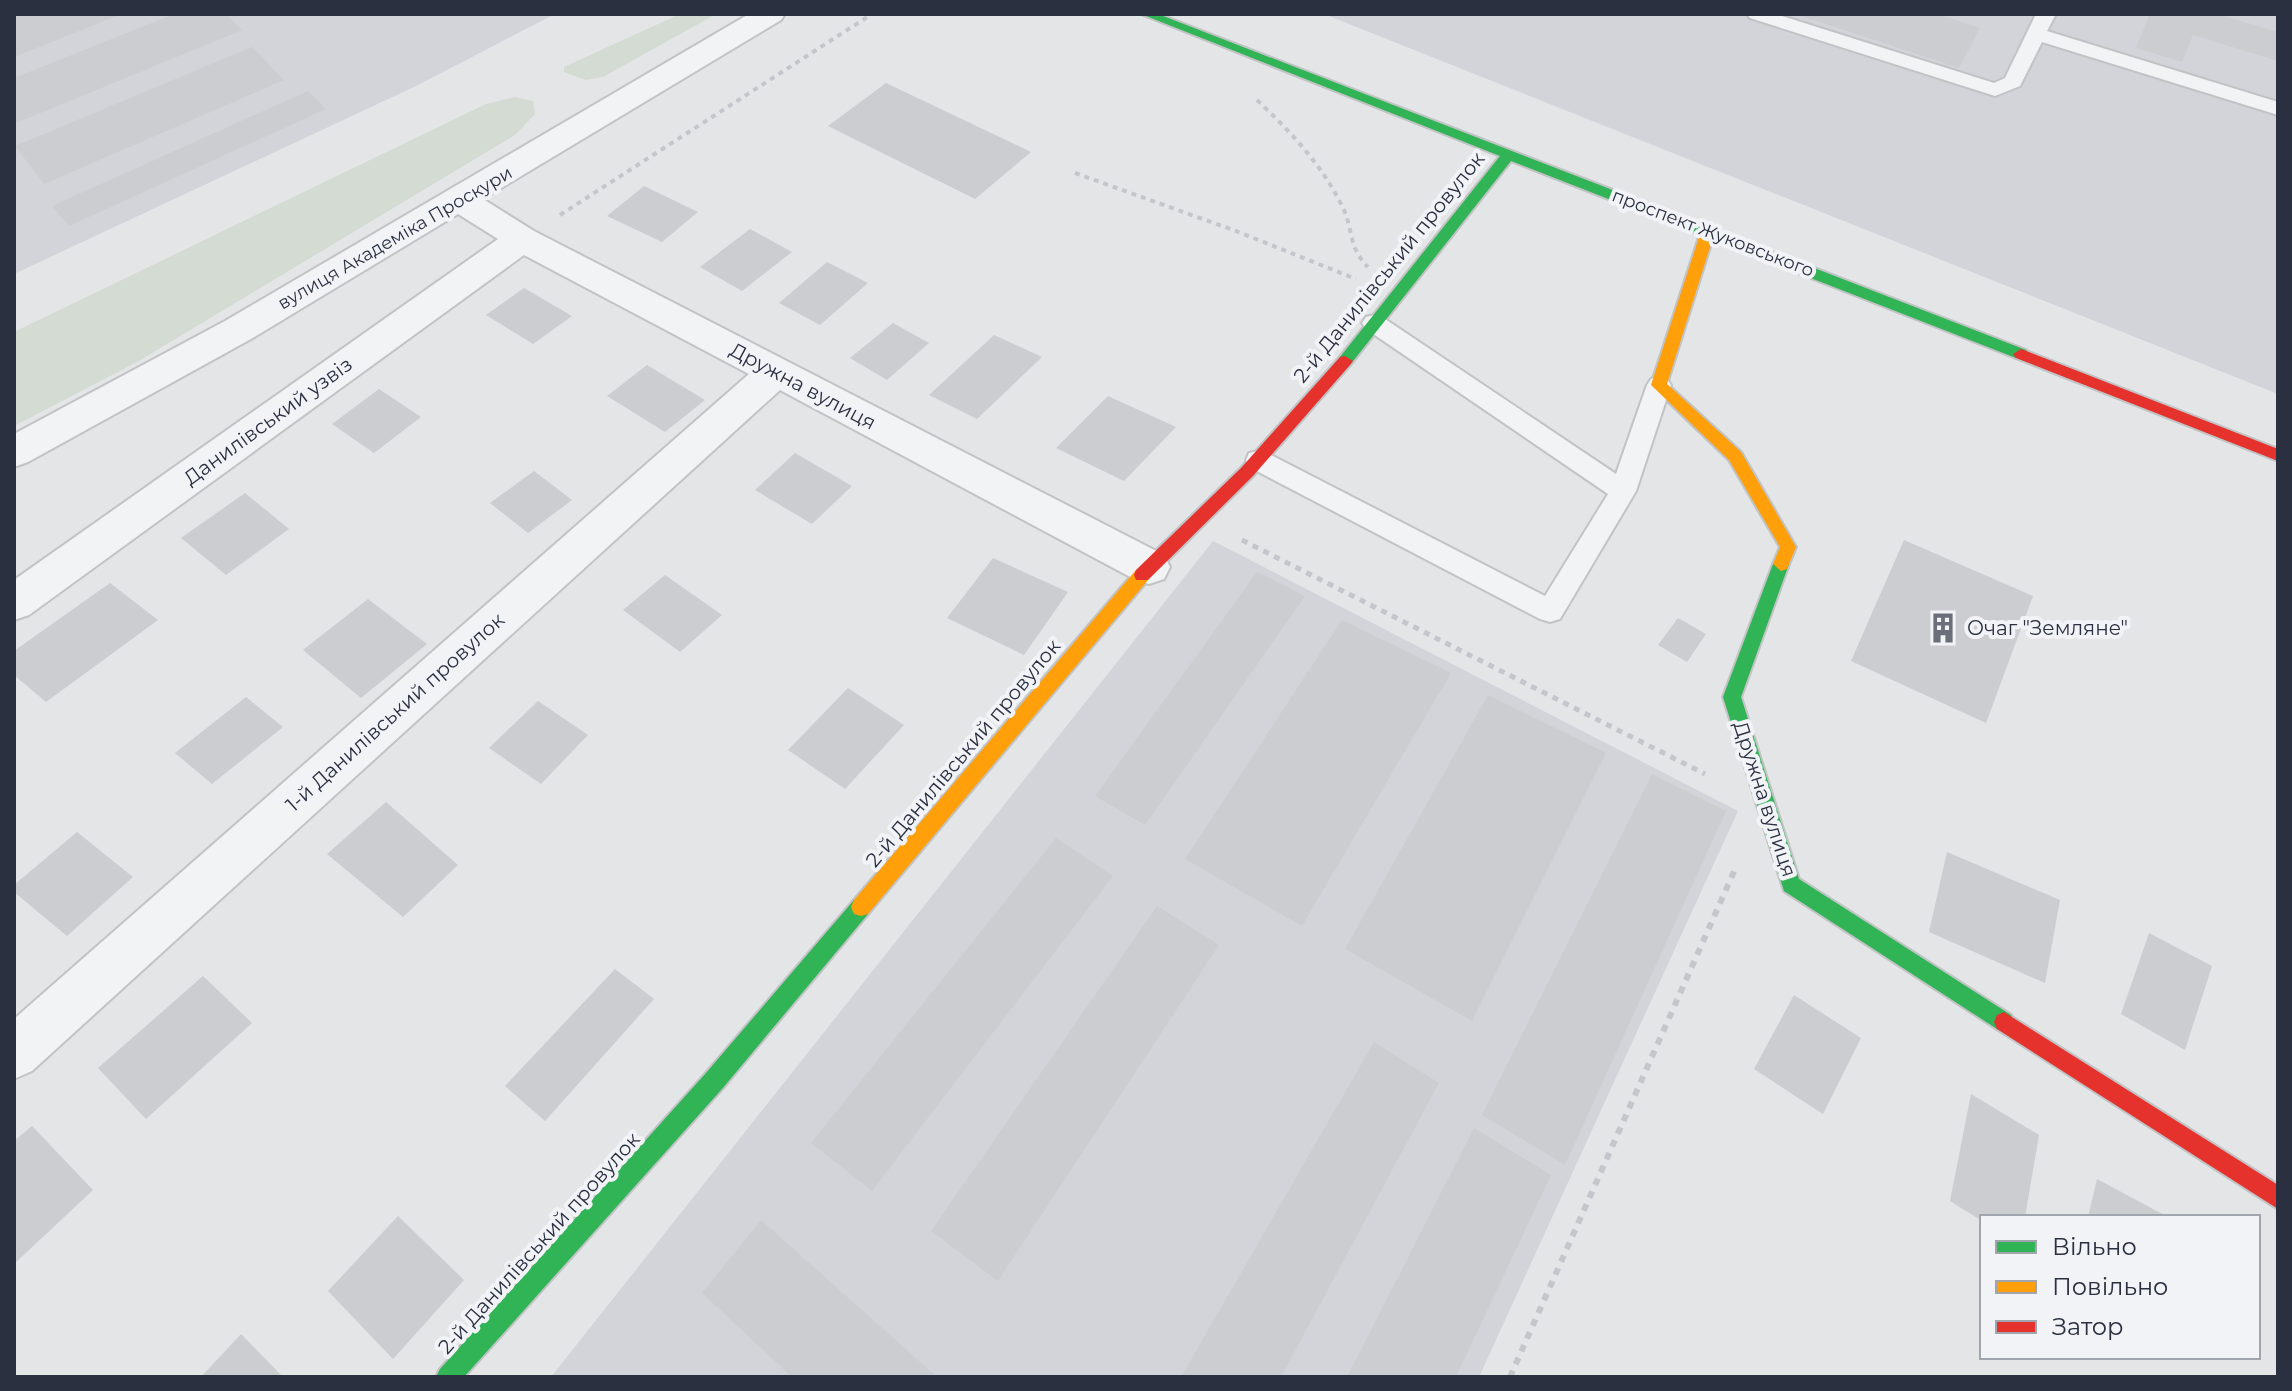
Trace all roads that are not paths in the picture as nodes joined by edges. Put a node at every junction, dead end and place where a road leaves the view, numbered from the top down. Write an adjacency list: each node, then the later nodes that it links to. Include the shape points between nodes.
1 (770, 14): 8 (street, вулиця Академіка Проскури)
2 (1147, 14): 7 (street, проспект Жуковського)
3 (1757, 14): 5 (lane, via 1995,90 2013,82)
4 (2046, 14): 5 (lane)
5 (2036, 34): 6 (lane)
6 (2278, 109)
7 (1508, 156): 9 (street, проспект Жуковського); 11 (street, 2-й Данилівський провулок)
8 (460, 200): 10 (street, Дружна вулиця); 14 (street, вулиця Академіка Проскури)
9 (1708, 231): 13 (street); 15 (street, проспект Жуковського)
10 (522, 239): 12 (street, Дружна вулиця); 19 (street, Данилівський узвіз)
11 (1374, 323): 16 (street, 2-й Данилівський провулок); 17 (lane)
12 (776, 372): 18 (street, Дружна вулиця); 20 (street, 1-й Данилівський провулок)
13 (1659, 385): 17 (lane); 21 (street, Дружна вулиця, via 1735,456 1788,547 1732,697 1791,885)
14 (14, 452)
15 (2278, 455)
16 (1258, 460): 17 (lane, via 1550,611); 18 (street, 2-й Данилівський провулок)
17 (1623, 491)
18 (1149, 567): 22 (street, 2-й Данилівський провулок, via 714,1081)
19 (20, 588)
20 (14, 1053)
21 (2278, 1198)
22 (448, 1377)

